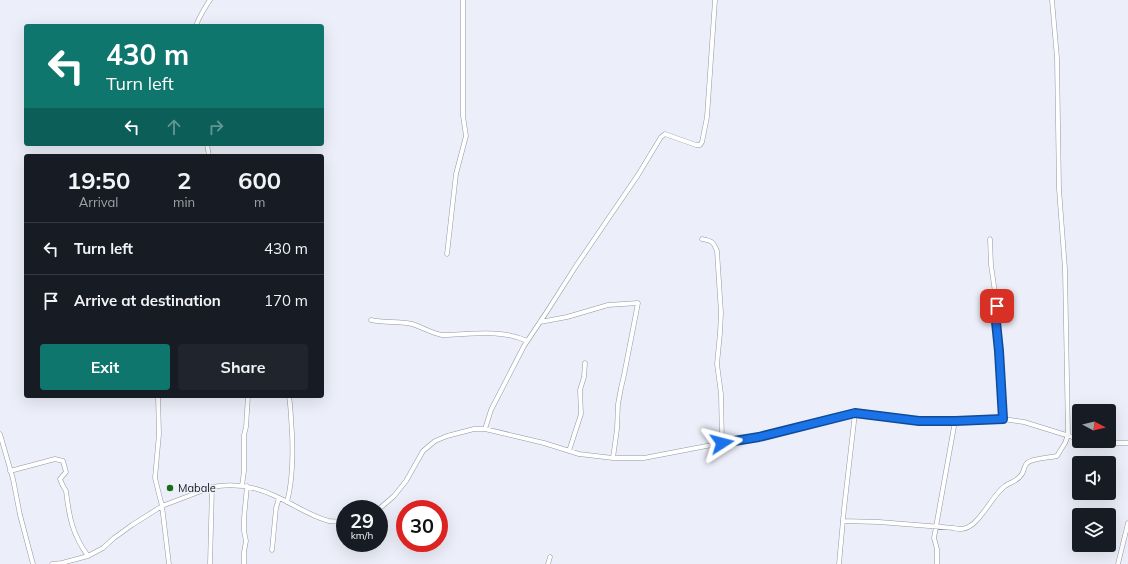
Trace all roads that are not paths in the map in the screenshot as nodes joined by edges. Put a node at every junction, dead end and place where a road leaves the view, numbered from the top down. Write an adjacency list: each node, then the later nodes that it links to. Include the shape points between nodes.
1 (210, 0): 5 (street)
2 (463, 0): 8 (street, via 462,116 466,133 456,174)
3 (715, 0): 10 (street, via 707,117 702,142 696,145 662,135)
4 (1052, 0): 21 (street, via 1057,58 1059,189 1065,269)
5 (196, 24)
6 (702, 239): 23 (street, via 714,244 717,251 721,313 717,364 721,394)
7 (990, 240): 17 (street, via 997,306)
8 (447, 254)
9 (371, 320): 11 (street, via 412,324 442,335 513,335)
10 (540, 322): 11 (street); 27 (street, via 608,305 638,303 618,404)
11 (527, 341): 19 (street, via 491,410)
12 (585, 363): 26 (street, via 580,390 581,414)
13 (158, 398): 35 (street, via 159,434 155,478)
14 (248, 398): 29 (street)
15 (289, 398): 34 (street, via 292,461)
16 (855, 413): 18 (street, via 919,421); 23 (street, via 759,437); 37 (street)
17 (1003, 419): 18 (street); 21 (street, via 1024,422)
18 (955, 421): 39 (street)
19 (485, 429): 26 (street); 33 (street, via 474,429 435,441 423,451 406,481)
20 (0, 434): 28 (street)
21 (1068, 435): 22 (street); 39 (street, via 1057,456 1029,462 1023,474 1015,482 1005,485 973,525 958,529)
22 (1072, 436)
23 (722, 443): 27 (street, via 644,458)
24 (1116, 443): 25 (street)
25 (1128, 443)
26 (569, 451): 27 (street)
27 (613, 458)
28 (10, 470): 41 (street, via 55,459 63,461 66,472 60,479 66,490 72,528); 43 (street)
29 (242, 486): 30 (street); 31 (street)
30 (247, 486): 32 (street); 47 (street)
31 (212, 487): 35 (street); 46 (street)
32 (279, 498): 34 (street); 40 (street)
33 (388, 501)
34 (287, 502): 36 (street, via 323,519)
35 (162, 506): 41 (street); 45 (street)
36 (336, 521)
37 (843, 521): 39 (street); 49 (street)
38 (1128, 523): 51 (street)
39 (936, 526): 50 (street, via 934,538)
40 (272, 550)
41 (88, 556): 44 (street)
42 (550, 557): 48 (street)
43 (33, 564)
44 (52, 564)
45 (169, 564)
46 (210, 564)
47 (244, 564)
48 (548, 564)
49 (839, 564)
50 (937, 564)
51 (1118, 564)

